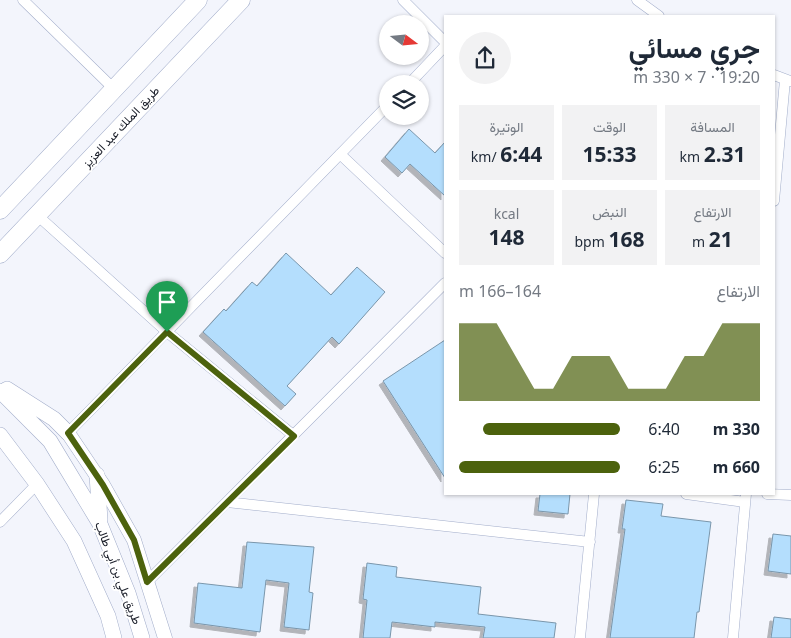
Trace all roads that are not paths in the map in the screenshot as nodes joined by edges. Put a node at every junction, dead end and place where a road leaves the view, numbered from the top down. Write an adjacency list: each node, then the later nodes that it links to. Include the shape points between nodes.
1 (23, 0): 12 (street)
2 (198, 0): 12 (highway)
3 (241, 0): 17 (highway, طريق الملك عبد العزيز)
4 (403, 0): 7 (street)
5 (637, 0): 6 (street)
6 (657, 15)
7 (444, 41)
8 (444, 47): 9 (street)
9 (418, 75)
10 (775, 75): 11 (street)
11 (788, 81): 15 (street)
12 (114, 89): 16 (highway)
13 (379, 114): 14 (street)
14 (340, 154): 18 (street); 21 (street)
15 (775, 192)
16 (0, 210)
17 (37, 215): 19 (highway, طريق الملك عبد العزيز); 21 (street)
18 (444, 252)
19 (0, 254)
20 (444, 285): 26 (street)
21 (167, 332): 24 (street); 26 (street)
22 (0, 384): 24 (main road, via 54,419)
23 (0, 391): 36 (main road, طريق علي بن أبي طالب, via 50,441)
24 (68, 433): 27 (street)
25 (0, 435): 28 (main road, طريق علي بن أبي طالب)
26 (294, 436): 34 (street)
27 (97, 475): 36 (main road); 38 (street, via 134,540)
28 (36, 484): 35 (street); 39 (main road, طريق علي بن أبي طالب, via 74,541 108,616)
29 (594, 495): 37 (street)
30 (701, 495): 33 (street)
31 (775, 495): 32 (street)
32 (791, 496)
33 (746, 498): 43 (street)
34 (228, 502): 37 (street); 38 (street)
35 (0, 522)
36 (100, 524): 40 (main road, طريق علي بن أبي طالب)
37 (590, 542): 42 (street)
38 (147, 582): 41 (street)
39 (114, 638)
40 (142, 638)
41 (165, 638)
42 (580, 638)
43 (732, 638)

